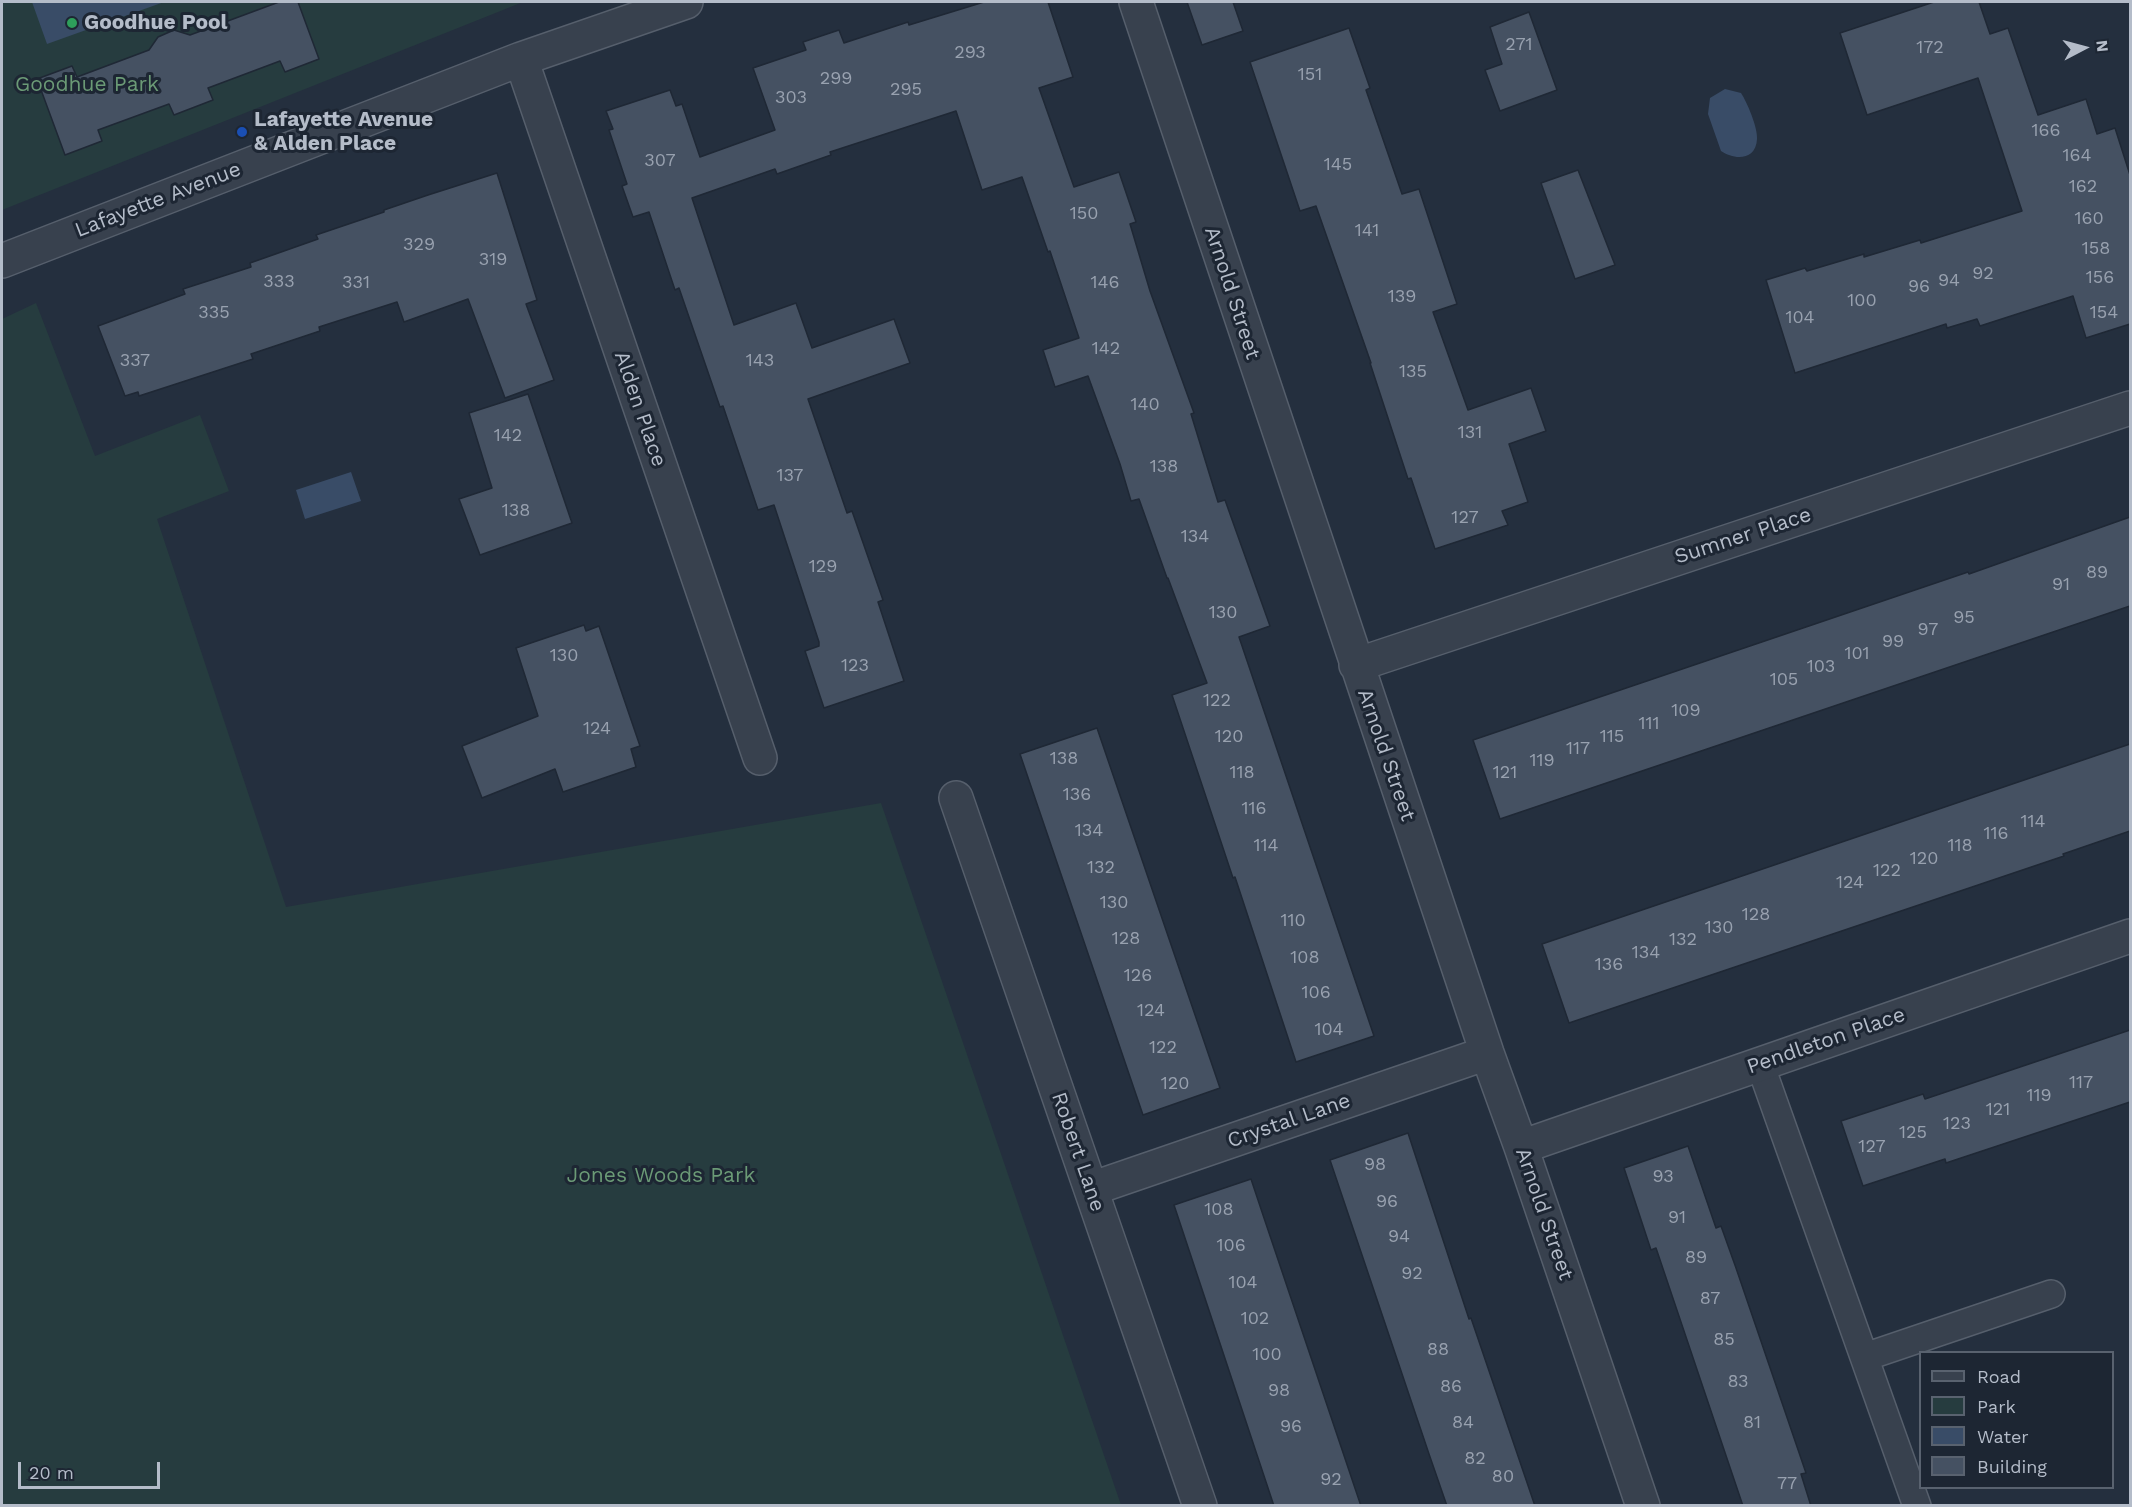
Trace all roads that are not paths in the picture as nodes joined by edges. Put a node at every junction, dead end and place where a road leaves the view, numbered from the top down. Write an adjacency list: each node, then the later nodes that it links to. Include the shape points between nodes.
1 (687, 2): 3 (street, Lafayette Avenue)
2 (1136, 2): 6 (street, Arnold Street)
3 (521, 59): 4 (street, Lafayette Avenue); 7 (street, Alden Place)
4 (2, 261)
5 (2130, 408): 6 (street, Sumner Place)
6 (1356, 665): 10 (street, Arnold Street)
7 (760, 758)
8 (956, 798): 13 (street, Robert Lane)
9 (2130, 936): 11 (street, Pendleton Place)
10 (1487, 1053): 12 (street, Arnold Street); 13 (street, Crystal Lane)
11 (1760, 1064): 12 (street, Pendleton Place); 15 (lane)
12 (1521, 1147): 17 (street, Arnold Street)
13 (1091, 1189): 16 (street, Robert Lane)
14 (2051, 1294): 15 (lane)
15 (1865, 1357): 18 (lane)
16 (1200, 1506)
17 (1643, 1506)
18 (1917, 1506)

